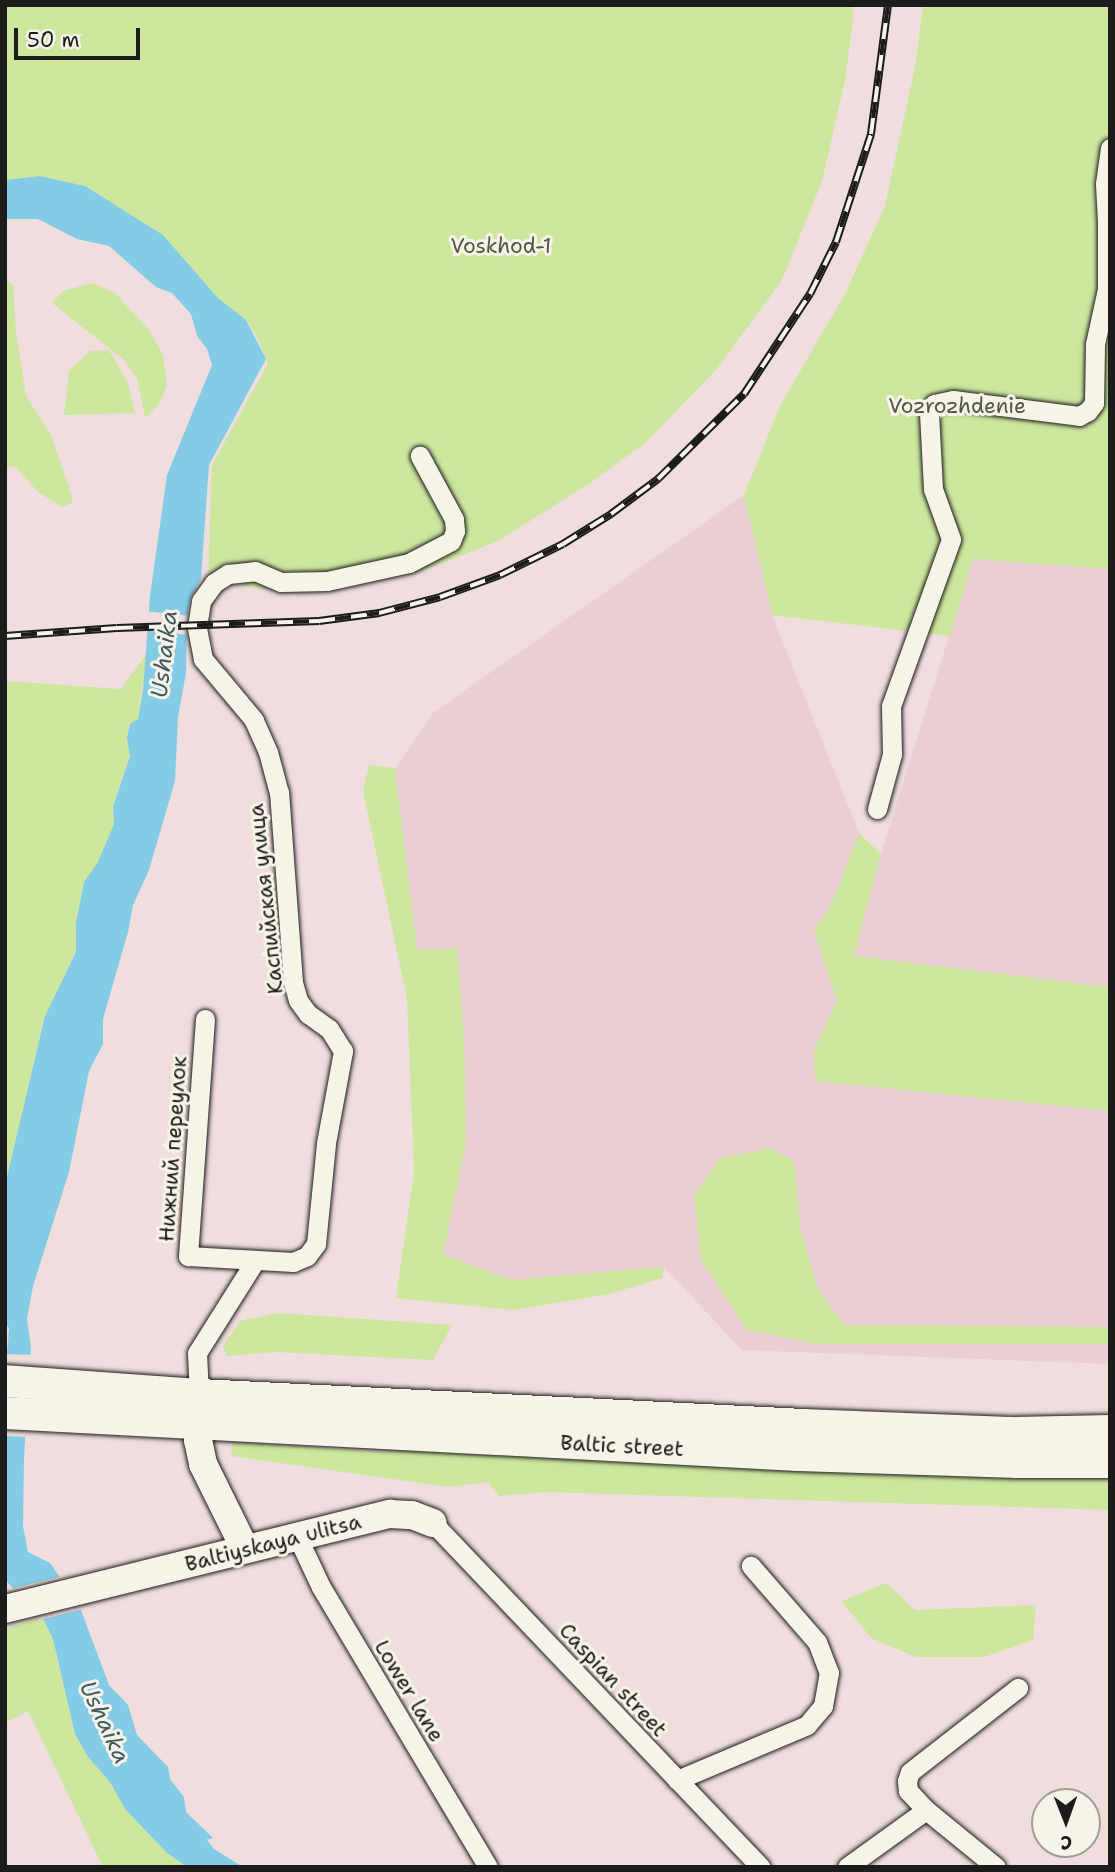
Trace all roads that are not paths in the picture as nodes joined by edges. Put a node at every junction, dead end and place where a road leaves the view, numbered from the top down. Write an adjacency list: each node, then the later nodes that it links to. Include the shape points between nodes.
1 (1110, 148): 2 (street, via 1105,184)
2 (1108, 223): 4 (street, via 1107,289 1095,344 1094,403 1088,411 1079,416 953,400 934,404 929,412 933,489 951,539 891,706 891,754)
3 (420, 456): 6 (street, Каспийская улица, via 454,519 452,541 409,563 327,581 281,582 255,571 228,574 214,583 201,601 197,627 203,659 254,720 279,793 298,1000 334,1034 343,1051 326,1143 316,1244 307,1256 292,1262)
4 (877, 808)
5 (205, 1019): 6 (street, Нижний переулок, via 188,1256)
6 (255, 1261): 8 (street, via 197,1353)
7 (5, 1381): 8 (main road, Baltic street, via 137,1390)
8 (199, 1410): 9 (main road, Baltic street, via 135,1421); 10 (main road, Baltic street, via 1014,1433); 11 (main road, Baltic street, via 798,1455); 14 (street, via 203,1464)
9 (5, 1413)
10 (1110, 1431)
11 (1110, 1462)
12 (433, 1523): 13 (street, Baltiyskaya ulitsa, via 412,1515 390,1514); 18 (street, Caspian street)
13 (297, 1536): 14 (street, Baltiyskaya ulitsa); 20 (street, Lower lane, via 321,1587)
14 (245, 1549): 16 (street, Baltiyskaya ulitsa)
15 (751, 1566): 18 (street, via 817,1642 829,1673 823,1706 807,1725)
16 (5, 1609)
17 (1018, 1688): 19 (street, via 910,1772 908,1791)
18 (677, 1780): 21 (street, Caspian street)
19 (926, 1810): 22 (street); 23 (street)
20 (488, 1867)
21 (761, 1867)
22 (847, 1867)
23 (996, 1867)

